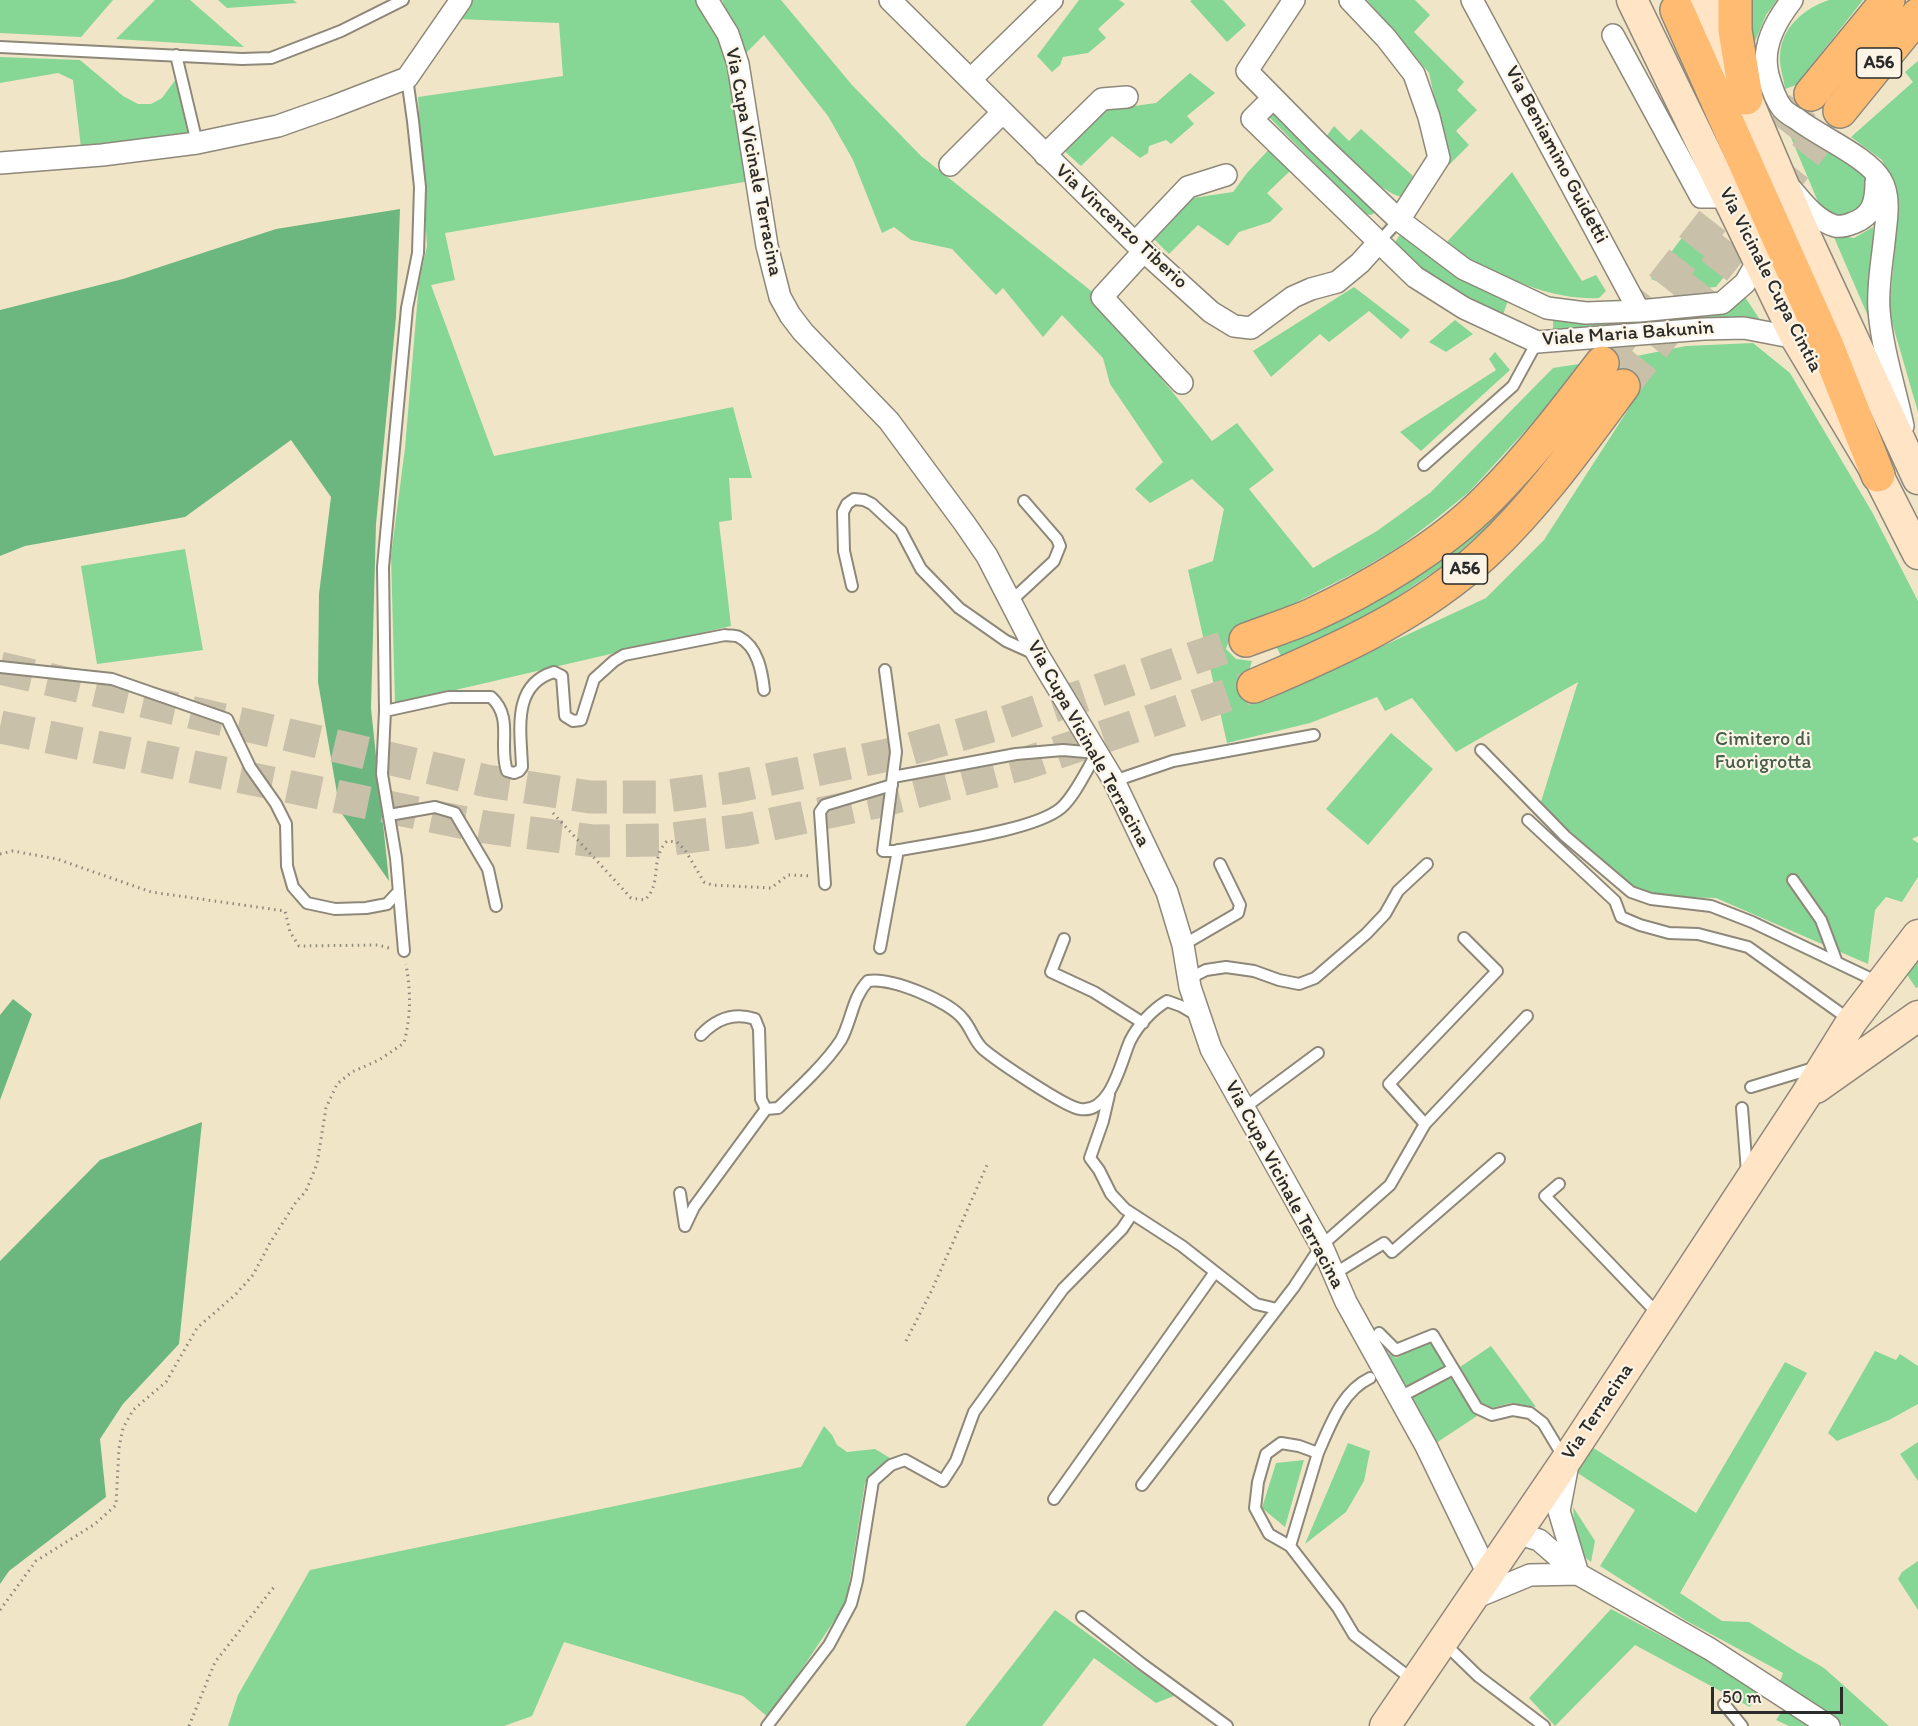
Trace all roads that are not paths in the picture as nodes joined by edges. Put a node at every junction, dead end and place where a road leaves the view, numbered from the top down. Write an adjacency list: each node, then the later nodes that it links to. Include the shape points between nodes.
1 (403, 0): 19 (lane, via 340,31 271,58)
2 (461, 0): 20 (street)
3 (708, 0): 54 (street, Via Cupa Vicinale Terracina, via 728,34 738,64 767,246 780,297 803,332 896,429 987,556)
4 (890, 0): 21 (street, Via Vincenzo Tiberio)
5 (1052, 0): 21 (street)
6 (1294, 0): 24 (street, Viale Maria Bakunin, via 1247,71)
7 (1350, 0): 37 (street, via 1414,74 1439,158)
8 (1472, 0): 43 (street, Via Beniamino Guidetti)
9 (1632, 0): 35 (main road, Via Vicinale Cupa Cintia)
10 (1792, 0): 32 (street, via 1769,39 1765,63 1772,89 1782,108)
11 (1877, 0): 17 (highway)
12 (1888, 0): 17 (highway, A56)
13 (1706, 4): 25 (highway, via 1735,30); 50 (highway, via 1827,346)
14 (1918, 15): 18 (highway, A56, via 1840,111)
15 (1613, 34): 35 (street, via 1701,197)
16 (0, 47): 19 (lane)
17 (1848, 49): 22 (highway, A56)
18 (1918, 49)
19 (176, 55): 27 (lane)
20 (407, 78): 27 (street, via 278,126); 61 (lane, via 420,187 418,253 407,308 384,556)
21 (971, 79): 26 (street, Via Vincenzo Tiberio)
22 (1810, 94)
23 (1127, 97): 28 (street, via 1102,99)
24 (1273, 98): 34 (street, Viale Maria Bakunin); 36 (street, Viale Maria Bakunin, via 1252,119)
25 (1746, 98): 31 (main road)
26 (1003, 112): 28 (street, Via Vincenzo Tiberio); 30 (street)
27 (197, 143): 29 (street)
28 (1045, 155): 39 (street, Via Vincenzo Tiberio)
29 (0, 163)
30 (950, 165)
31 (1778, 173): 32 (street, via 1819,218 1836,226 1862,220 1872,210); 49 (main road)
32 (1877, 173): 49 (street, via 1887,196 1881,327)
33 (1226, 176): 39 (street, via 1188,187)
34 (1369, 192): 36 (street); 37 (street, Viale Maria Bakunin)
35 (1728, 197): 40 (main road, Via Vicinale Cupa Cintia)
36 (1350, 214): 38 (street, Viale Maria Bakunin)
37 (1399, 220): 38 (lane); 41 (street, Viale Maria Bakunin, via 1464,269)
38 (1378, 243): 39 (street, Via Vincenzo Tiberio, via 1337,282 1293,297 1251,328 1234,326 1211,312); 46 (street, Viale Maria Bakunin, via 1415,277 1464,308)
39 (1139, 247): 47 (street, via 1102,297)
40 (1759, 259): 42 (street, Viale Maria Bakunin, via 1745,284 1722,303); 45 (main road, Via Vicinale Cupa Cintia)
41 (1547, 308): 43 (street, Viale Maria Bakunin, via 1586,313); 46 (street)
42 (1669, 309): 43 (street, Viale Maria Bakunin); 44 (street)
43 (1639, 311)
44 (1648, 333): 45 (street, Viale Maria Bakunin, via 1744,328); 46 (street, Viale Maria Bakunin)
45 (1796, 338): 50 (main road, Via Vicinale Cupa Cintia)
46 (1537, 342): 48 (lane, via 1513,386)
47 (1182, 383)
48 (1424, 465)
49 (1915, 473)
50 (1878, 476): 52 (main road, Via Vicinale Cupa Cintia)
51 (1024, 501): 54 (lane, via 1060,546 1054,561)
52 (1918, 554)
53 (852, 586): 56 (lane, via 844,551 843,512 854,500 864,500 901,531 921,569 959,608 1006,641)
54 (1011, 601): 56 (street, Via Cupa Vicinale Terracina)
55 (1246, 640): 59 (highway, A56, via 1320,610 1439,541 1487,501 1533,450 1613,375 1560,470 1477,559 1434,594 1381,628)
56 (1038, 655): 64 (street, Via Cupa Vicinale Terracina)
57 (0, 667): 74 (lane, via 112,679 227,719 250,767 286,824 287,866 293,887 308,903 335,909 366,909 387,904)
58 (885, 670): 65 (lane, via 896,752)
59 (1254, 686)
60 (764, 690): 61 (lane, via 758,658 748,645 731,636 624,655 594,679 581,720 565,716 562,676 554,672 543,675 531,687 520,712 522,766 514,773 507,771 504,763 505,721 491,697 449,697)
61 (385, 711): 67 (lane, via 382,774)
62 (1314, 735): 66 (lane, via 1173,761)
63 (1481, 750): 82 (lane, via 1565,837 1631,892 1651,899 1711,906)
64 (1097, 753): 65 (lane, via 1063,750 1016,754); 66 (street, Via Cupa Vicinale Terracina); 69 (lane, via 1063,807 1046,818)
65 (893, 781): 69 (lane, via 883,852); 73 (lane, via 825,805 820,812)
66 (1114, 781): 79 (street, Via Cupa Vicinale Terracina, via 1167,892)
67 (389, 815): 74 (lane); 75 (lane, via 435,807 455,813 488,869)
68 (1528, 820): 89 (lane, via 1615,901 1621,917 1669,933 1698,934 1748,947)
69 (898, 850): 80 (lane)
70 (1220, 864): 79 (lane, via 1240,905 1238,913)
71 (1427, 864): 84 (lane, via 1398,891 1385,914 1366,934 1315,978 1299,984 1226,967 1196,975)
72 (1793, 880): 82 (lane, via 1821,920)
73 (825, 884)
74 (399, 891): 81 (lane)
75 (496, 906)
76 (1918, 935): 83 (main road, Via Terracina)
77 (1464, 938): 101 (lane, via 1497,971 1389,1084)
78 (1065, 939): 90 (lane, via 1051,972 1094,992)
79 (1183, 945): 84 (street, Via Cupa Vicinale Terracina)
80 (880, 948)
81 (404, 951)
82 (1836, 960): 83 (lane)
83 (1888, 975): 85 (main road, via 1895,978 1906,999); 89 (main road, Via Terracina)
84 (1190, 987): 88 (street, Via Cupa Vicinale Terracina)
85 (1918, 1004)
86 (1527, 1016): 101 (lane)
87 (1918, 1016): 91 (main road, Via Terracina)
88 (1200, 1018): 90 (lane, via 1167,1002); 98 (street, Via Cupa Vicinale Terracina, via 1211,1049)
89 (1852, 1021): 94 (main road, Via Terracina)
90 (1143, 1023): 96 (lane, via 1131,1039)
91 (1905, 1032): 97 (main road, Via Terracina)
92 (700, 1035): 100 (lane, via 734,1015 755,1019 759,1029 761,1099)
93 (1318, 1053): 98 (lane)
94 (1824, 1065): 95 (lane); 97 (main road, Via Terracina)
95 (1751, 1087)
96 (1109, 1093): 100 (lane, via 1089,1109 1079,1109 984,1050 962,1017 946,1005 877,980 868,981 855,1000 842,1038 831,1053 778,1108); 106 (lane, via 1090,1158 1111,1194)
97 (1806, 1095): 104 (main road, Via Terracina)
98 (1244, 1108): 107 (street, Via Cupa Vicinale Terracina)
99 (1742, 1108): 104 (lane)
100 (766, 1109): 105 (lane, via 694,1207 685,1226)
101 (1425, 1124): 107 (lane, via 1390,1185)
102 (1499, 1159): 109 (lane, via 1392,1252 1384,1242)
103 (1559, 1184): 111 (lane, via 1545,1196)
104 (1748, 1184): 111 (main road, Via Terracina)
105 (680, 1192)
106 (1132, 1214): 108 (lane); 130 (lane, via 1063,1289 974,1412 956,1461 943,1481 905,1460 891,1465 873,1481 851,1604 829,1645)
107 (1321, 1246): 109 (street, Via Cupa Vicinale Terracina); 110 (lane)
108 (1215, 1272): 110 (lane, via 1256,1304); 119 (lane)
109 (1334, 1274): 115 (street, Via Cupa Vicinale Terracina)
110 (1277, 1309): 118 (lane)
111 (1660, 1317): 117 (main road, Via Terracina)
112 (1379, 1333): 113 (lane, via 1396,1350 1433,1335)
113 (1453, 1369): 115 (lane); 117 (lane, via 1477,1408 1492,1415 1513,1410 1530,1413)
114 (1370, 1378): 116 (lane, via 1361,1382 1336,1412)
115 (1398, 1398): 122 (street, Via Cupa Vicinale Terracina, via 1426,1446)
116 (1318, 1453): 121 (lane); 121 (lane, via 1281,1443 1266,1454 1256,1508 1269,1534)
117 (1568, 1457): 120 (main road, Via Terracina); 123 (street, via 1560,1511)
118 (1142, 1485)
119 (1054, 1499)
120 (1516, 1533): 122 (main road, Via Terracina); 123 (street, via 1539,1540)
121 (1290, 1546): 127 (lane, via 1354,1635)
122 (1488, 1574): 124 (main road, Via Terracina)
123 (1578, 1574): 124 (street, via 1530,1575); 134 (street, via 1710,1649)
124 (1472, 1599): 126 (main road, Via Terracina)
125 (1082, 1617): 131 (lane)
126 (1442, 1642): 127 (main road, Via Terracina); 133 (lane, via 1478,1676)
127 (1415, 1682): 132 (main road, Via Terracina)
128 (1724, 1704): 129 (lane)
129 (1739, 1721)
130 (767, 1726)
131 (1227, 1726)
132 (1385, 1726)
133 (1544, 1726)
134 (1829, 1726)

